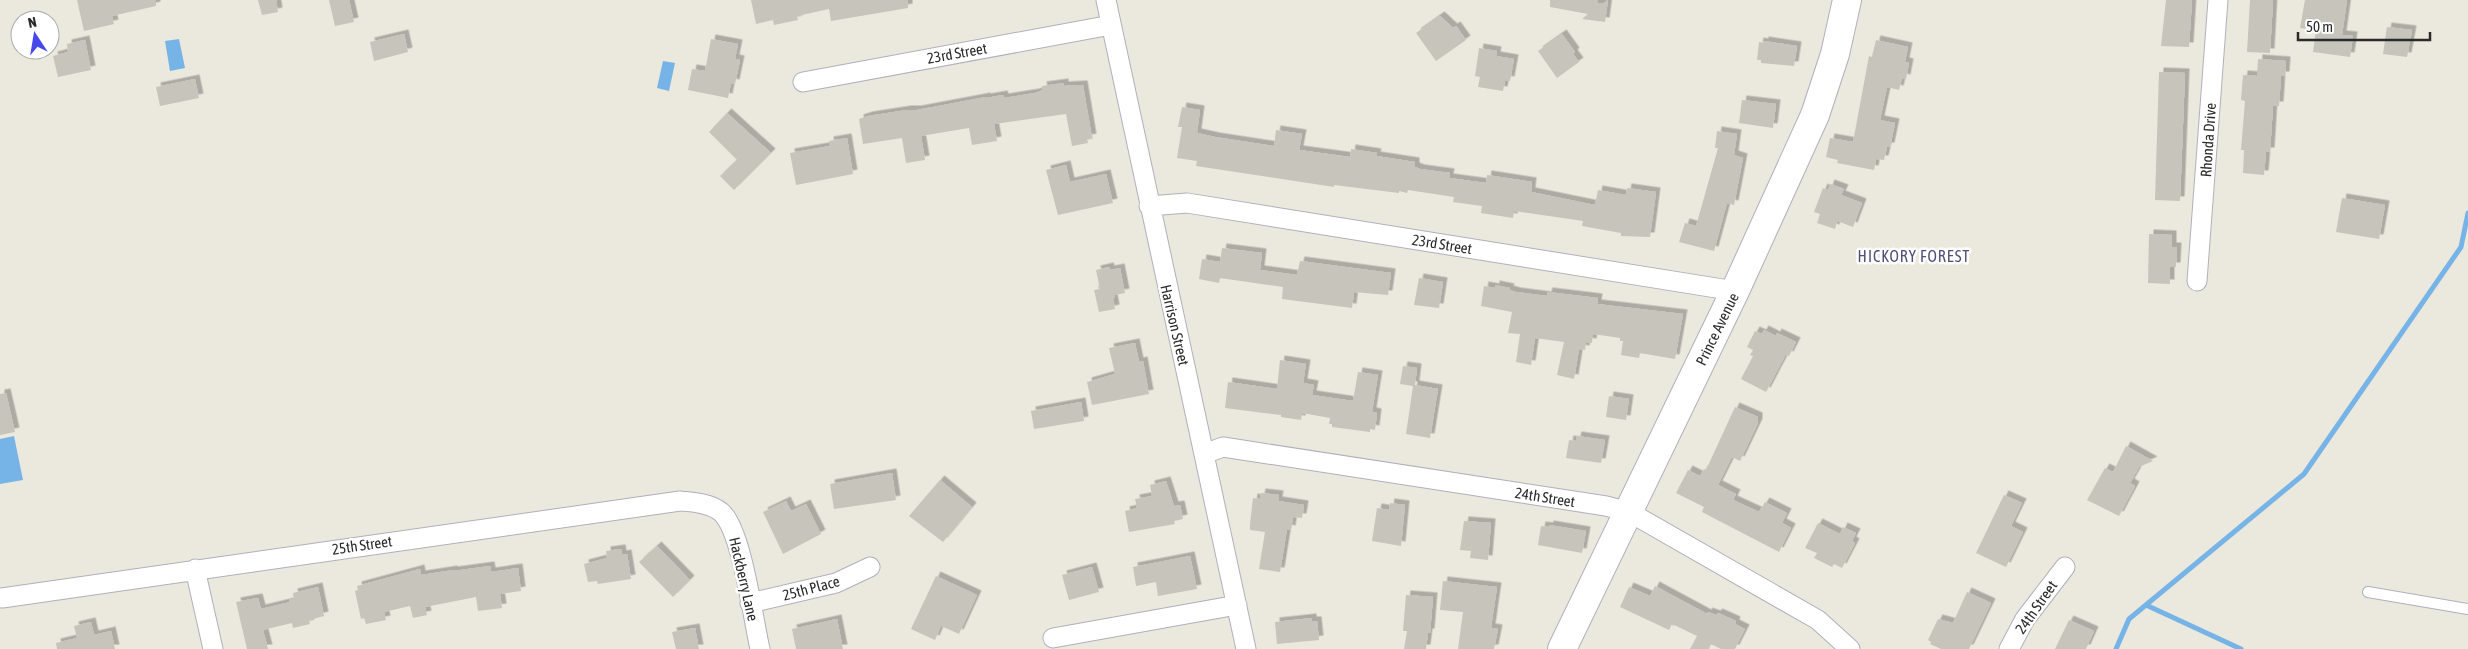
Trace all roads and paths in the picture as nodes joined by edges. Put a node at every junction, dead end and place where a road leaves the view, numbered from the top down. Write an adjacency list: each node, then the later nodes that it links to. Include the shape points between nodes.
1 (1106, 0): 4 (street, Harrison Street)
2 (1847, 0): 8 (street, Prince Avenue, via 1835,54 1815,116)
3 (2218, 0): 7 (street, Rhonda Drive)
4 (1111, 25): 5 (street, 23rd Street); 6 (street, Harrison Street)
5 (803, 82)
6 (1149, 206): 8 (street, 23rd Street, via 1187,203); 9 (street, Harrison Street)
7 (2197, 281)
8 (1735, 291): 11 (street, Prince Avenue)
9 (1204, 454): 11 (street, 24th Street, via 1223,447); 18 (street, Harrison Street)
10 (721, 512): 14 (street, 25th Street, via 701,503 660,503); 17 (street, Hackberry Lane, via 733,528)
11 (1628, 512): 24 (street, Prince Avenue); 25 (street, 24th Street, via 1818,620)
12 (870, 567): 17 (street, 25th Place, via 836,584)
13 (2065, 567): 26 (street, 24th Street, via 2025,619)
14 (195, 569): 16 (street, 25th Street); 21 (street)
15 (2368, 592): 19 (lane)
16 (2, 598)
17 (750, 603): 22 (street, Hackberry Lane)
18 (1237, 605): 20 (street); 23 (street, Harrison Street)
19 (2468, 608)
20 (1053, 638)
21 (213, 649)
22 (760, 649)
23 (1246, 649)
24 (1562, 649)
25 (1850, 649)
26 (2009, 649)

